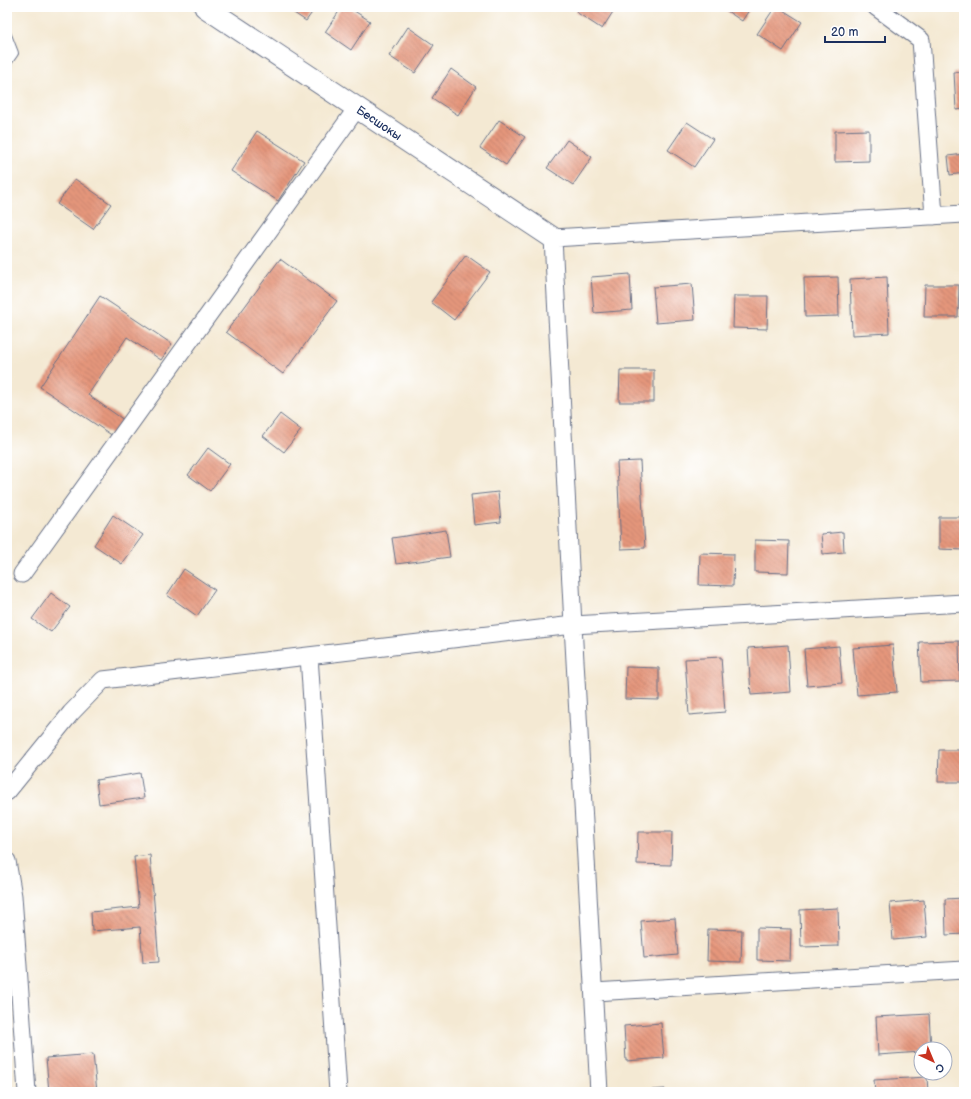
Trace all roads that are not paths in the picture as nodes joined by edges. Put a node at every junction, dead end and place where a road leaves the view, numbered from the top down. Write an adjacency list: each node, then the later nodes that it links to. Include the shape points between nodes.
1 (205, 7): 5 (street, Бесшокы)
2 (876, 7): 7 (street, via 921,40)
3 (7, 35): 4 (lane, via 14,53)
4 (7, 63)
5 (357, 108): 8 (street, Бесшокы); 9 (street)
6 (964, 214): 7 (street)
7 (934, 216): 8 (street)
8 (553, 238): 11 (street)
9 (22, 574)
10 (964, 603): 11 (street)
11 (573, 625): 12 (street); 16 (street)
12 (309, 656): 13 (street, via 103,680 71,713); 18 (street)
13 (7, 792)
14 (7, 861): 17 (street, via 13,896)
15 (964, 970): 16 (street)
16 (594, 992): 19 (street)
17 (27, 1092)
18 (338, 1092)
19 (599, 1092)

